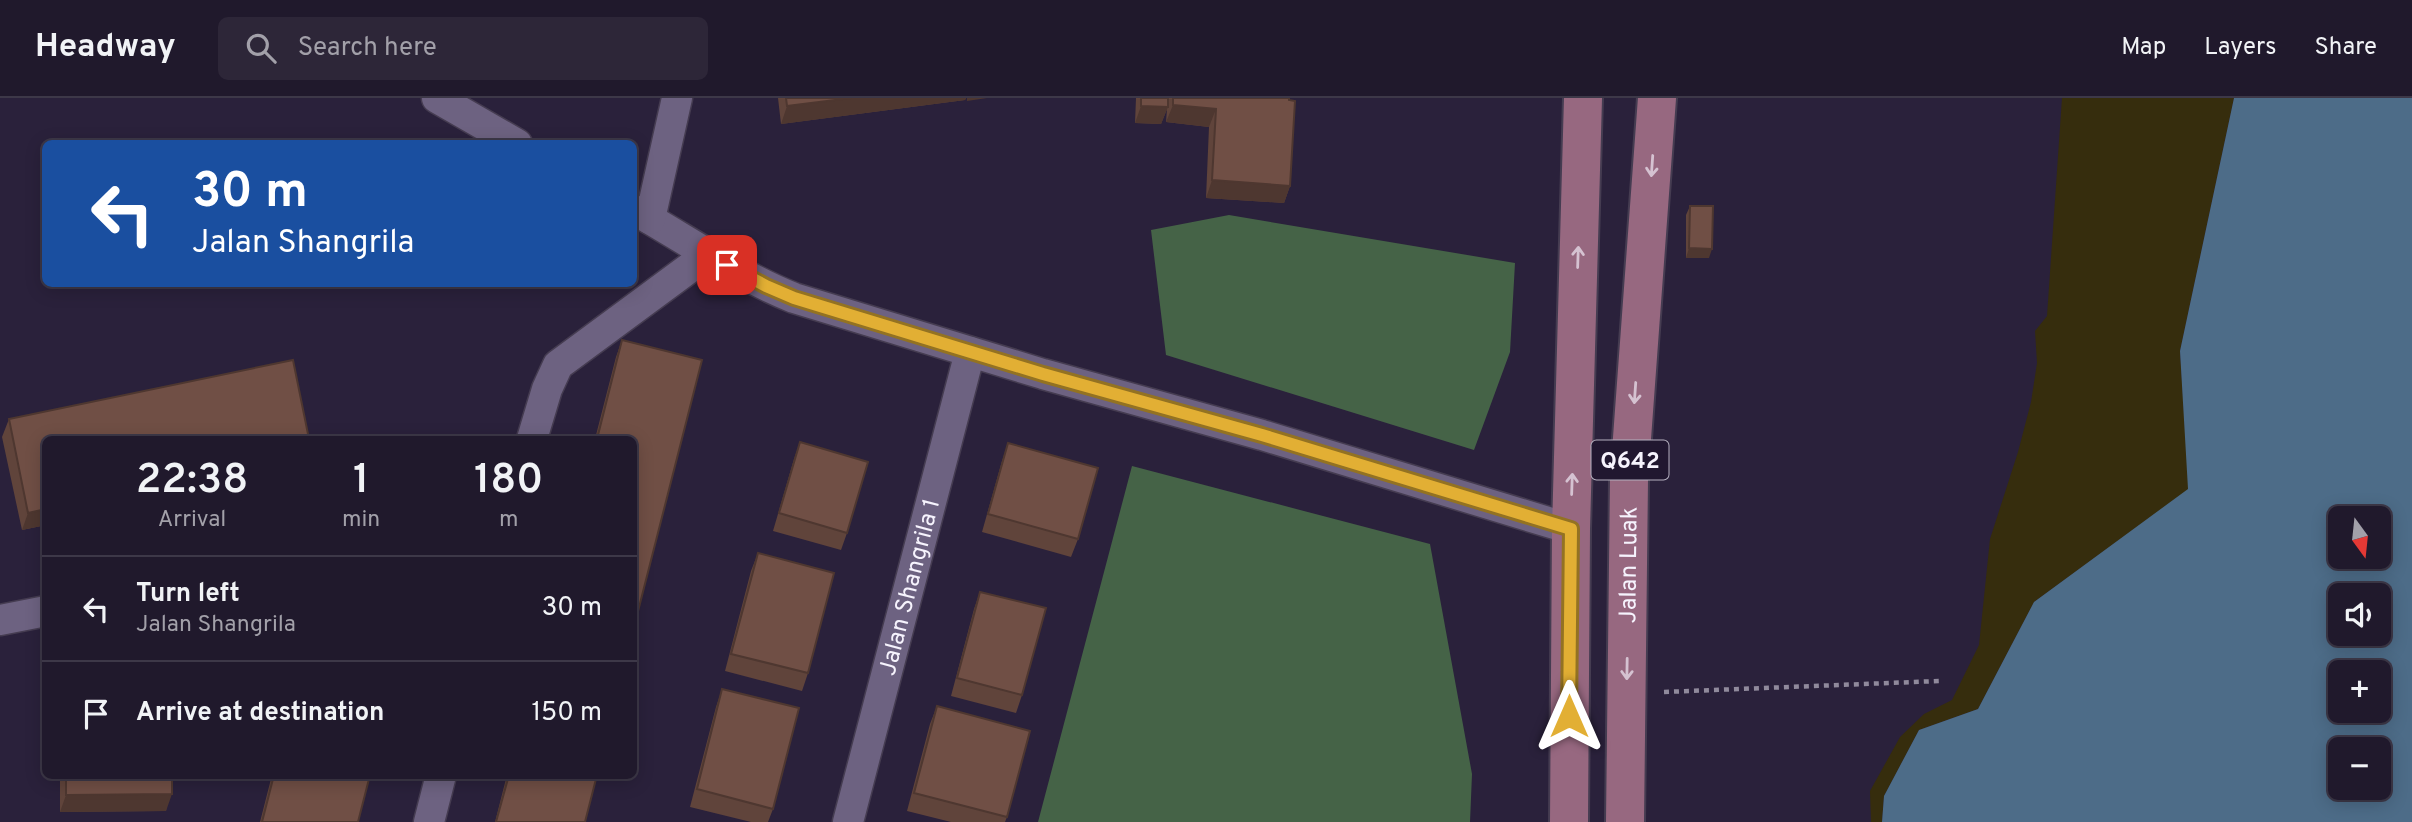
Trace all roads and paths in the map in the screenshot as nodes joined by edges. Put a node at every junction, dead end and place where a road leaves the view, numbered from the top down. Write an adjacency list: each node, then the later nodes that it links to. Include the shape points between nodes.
1 (437, 98): 5 (street)
2 (677, 98): 6 (street)
3 (1583, 98): 10 (main road, Q642, one-way to 3)
4 (1657, 98): 14 (main road, Jalan Luak / Q642, one-way to 14, via 1629,479)
5 (510, 140)
6 (642, 215): 7 (street)
7 (707, 255): 8 (street, via 794,298); 9 (street, via 558,365)
8 (970, 352): 10 (street); 17 (street, Jalan Shangrila 1)
9 (533, 436)
10 (1571, 529): 18 (main road, Q642)
11 (42, 612): 12 (street)
12 (0, 620)
13 (1939, 681): 14 (path)
14 (1627, 694): 19 (main road, Jalan Luak / Q642)
15 (440, 779): 16 (street)
16 (429, 822)
17 (848, 822)
18 (1569, 822)
19 (1625, 822)

